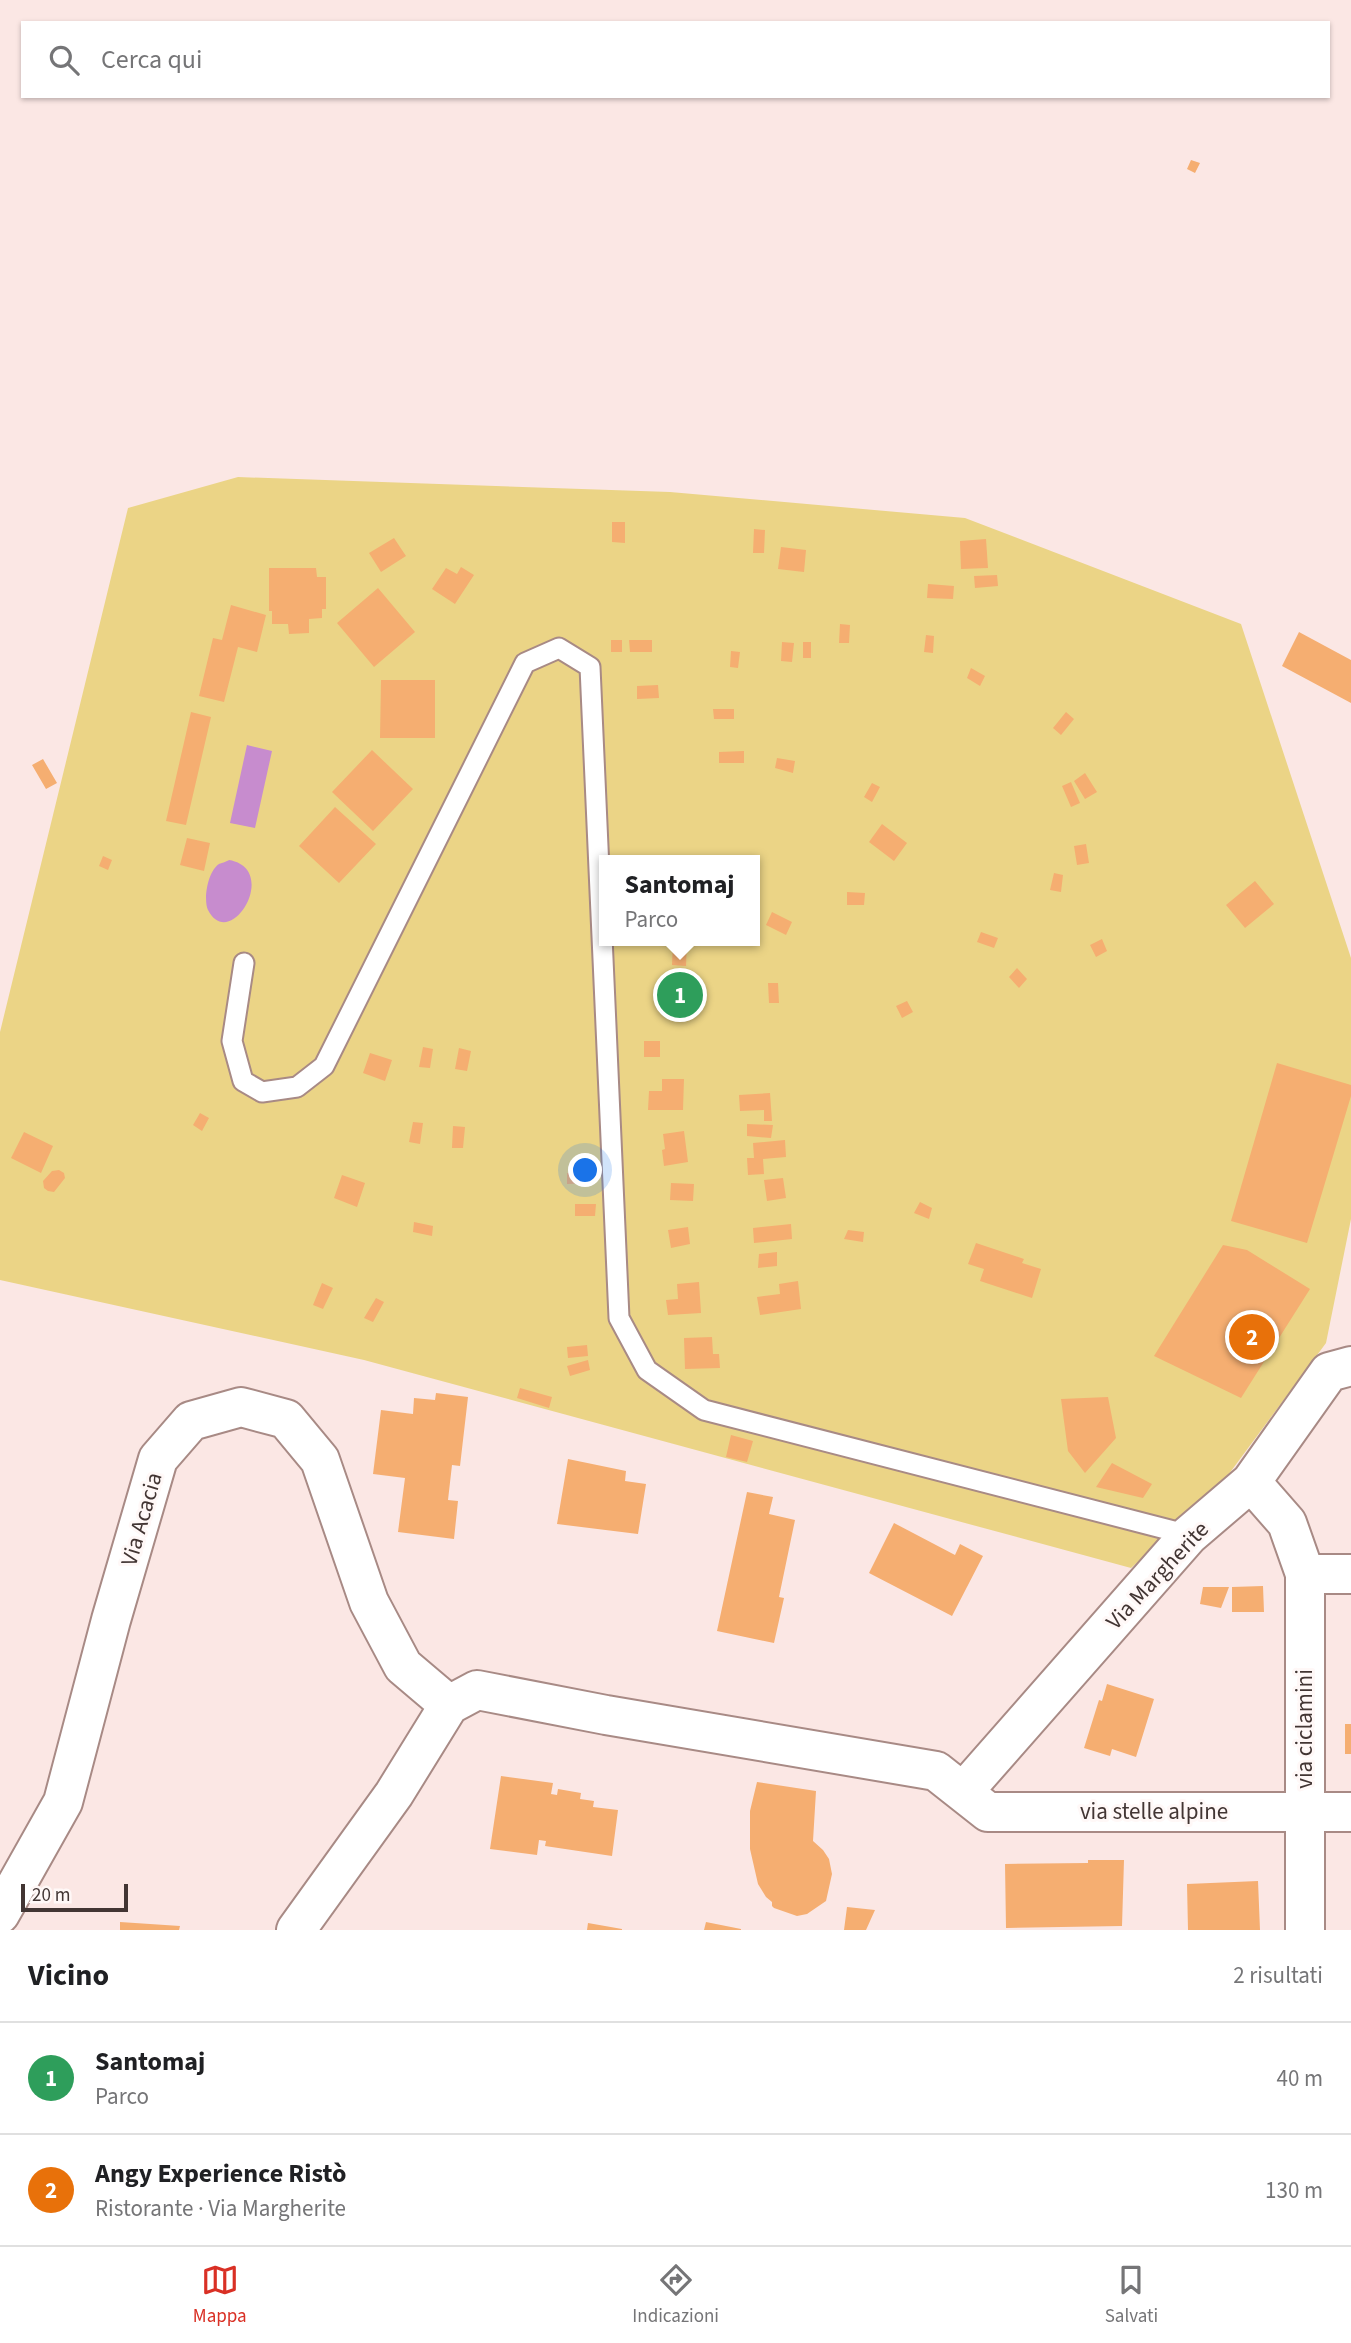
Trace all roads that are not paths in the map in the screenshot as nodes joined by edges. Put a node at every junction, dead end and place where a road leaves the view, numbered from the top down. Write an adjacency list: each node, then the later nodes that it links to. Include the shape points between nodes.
1 (599, 869): 3 (lane, via 590,667 559,648 525,663 324,1066 297,1087 262,1092 243,1081 232,1041)
2 (602, 946): 6 (lane, via 619,1318 647,1370 705,1410)
3 (244, 964)
4 (1351, 1366): 5 (street, Via Margherite, via 1329,1372)
5 (1251, 1482): 6 (street, Via Margherite); 7 (street, via 1287,1524)
6 (1189, 1535): 10 (street, Via Margherite)
7 (1305, 1574): 8 (street); 11 (street, via ciclamini)
8 (1351, 1574)
9 (449, 1705): 10 (street, via stelle alpine, via 477,1690 936,1771); 13 (street, Via Acacia, via 402,1666 369,1602 320,1460 286,1419 242,1407 191,1421 158,1459 62,1802); 14 (street)
10 (963, 1792): 11 (street, via stelle alpine, via 988,1812)
11 (1304, 1811): 12 (street, via stelle alpine); 15 (street, via ciclamini)
12 (1351, 1811)
13 (0, 1914)
14 (303, 1928)
15 (1305, 1930)

